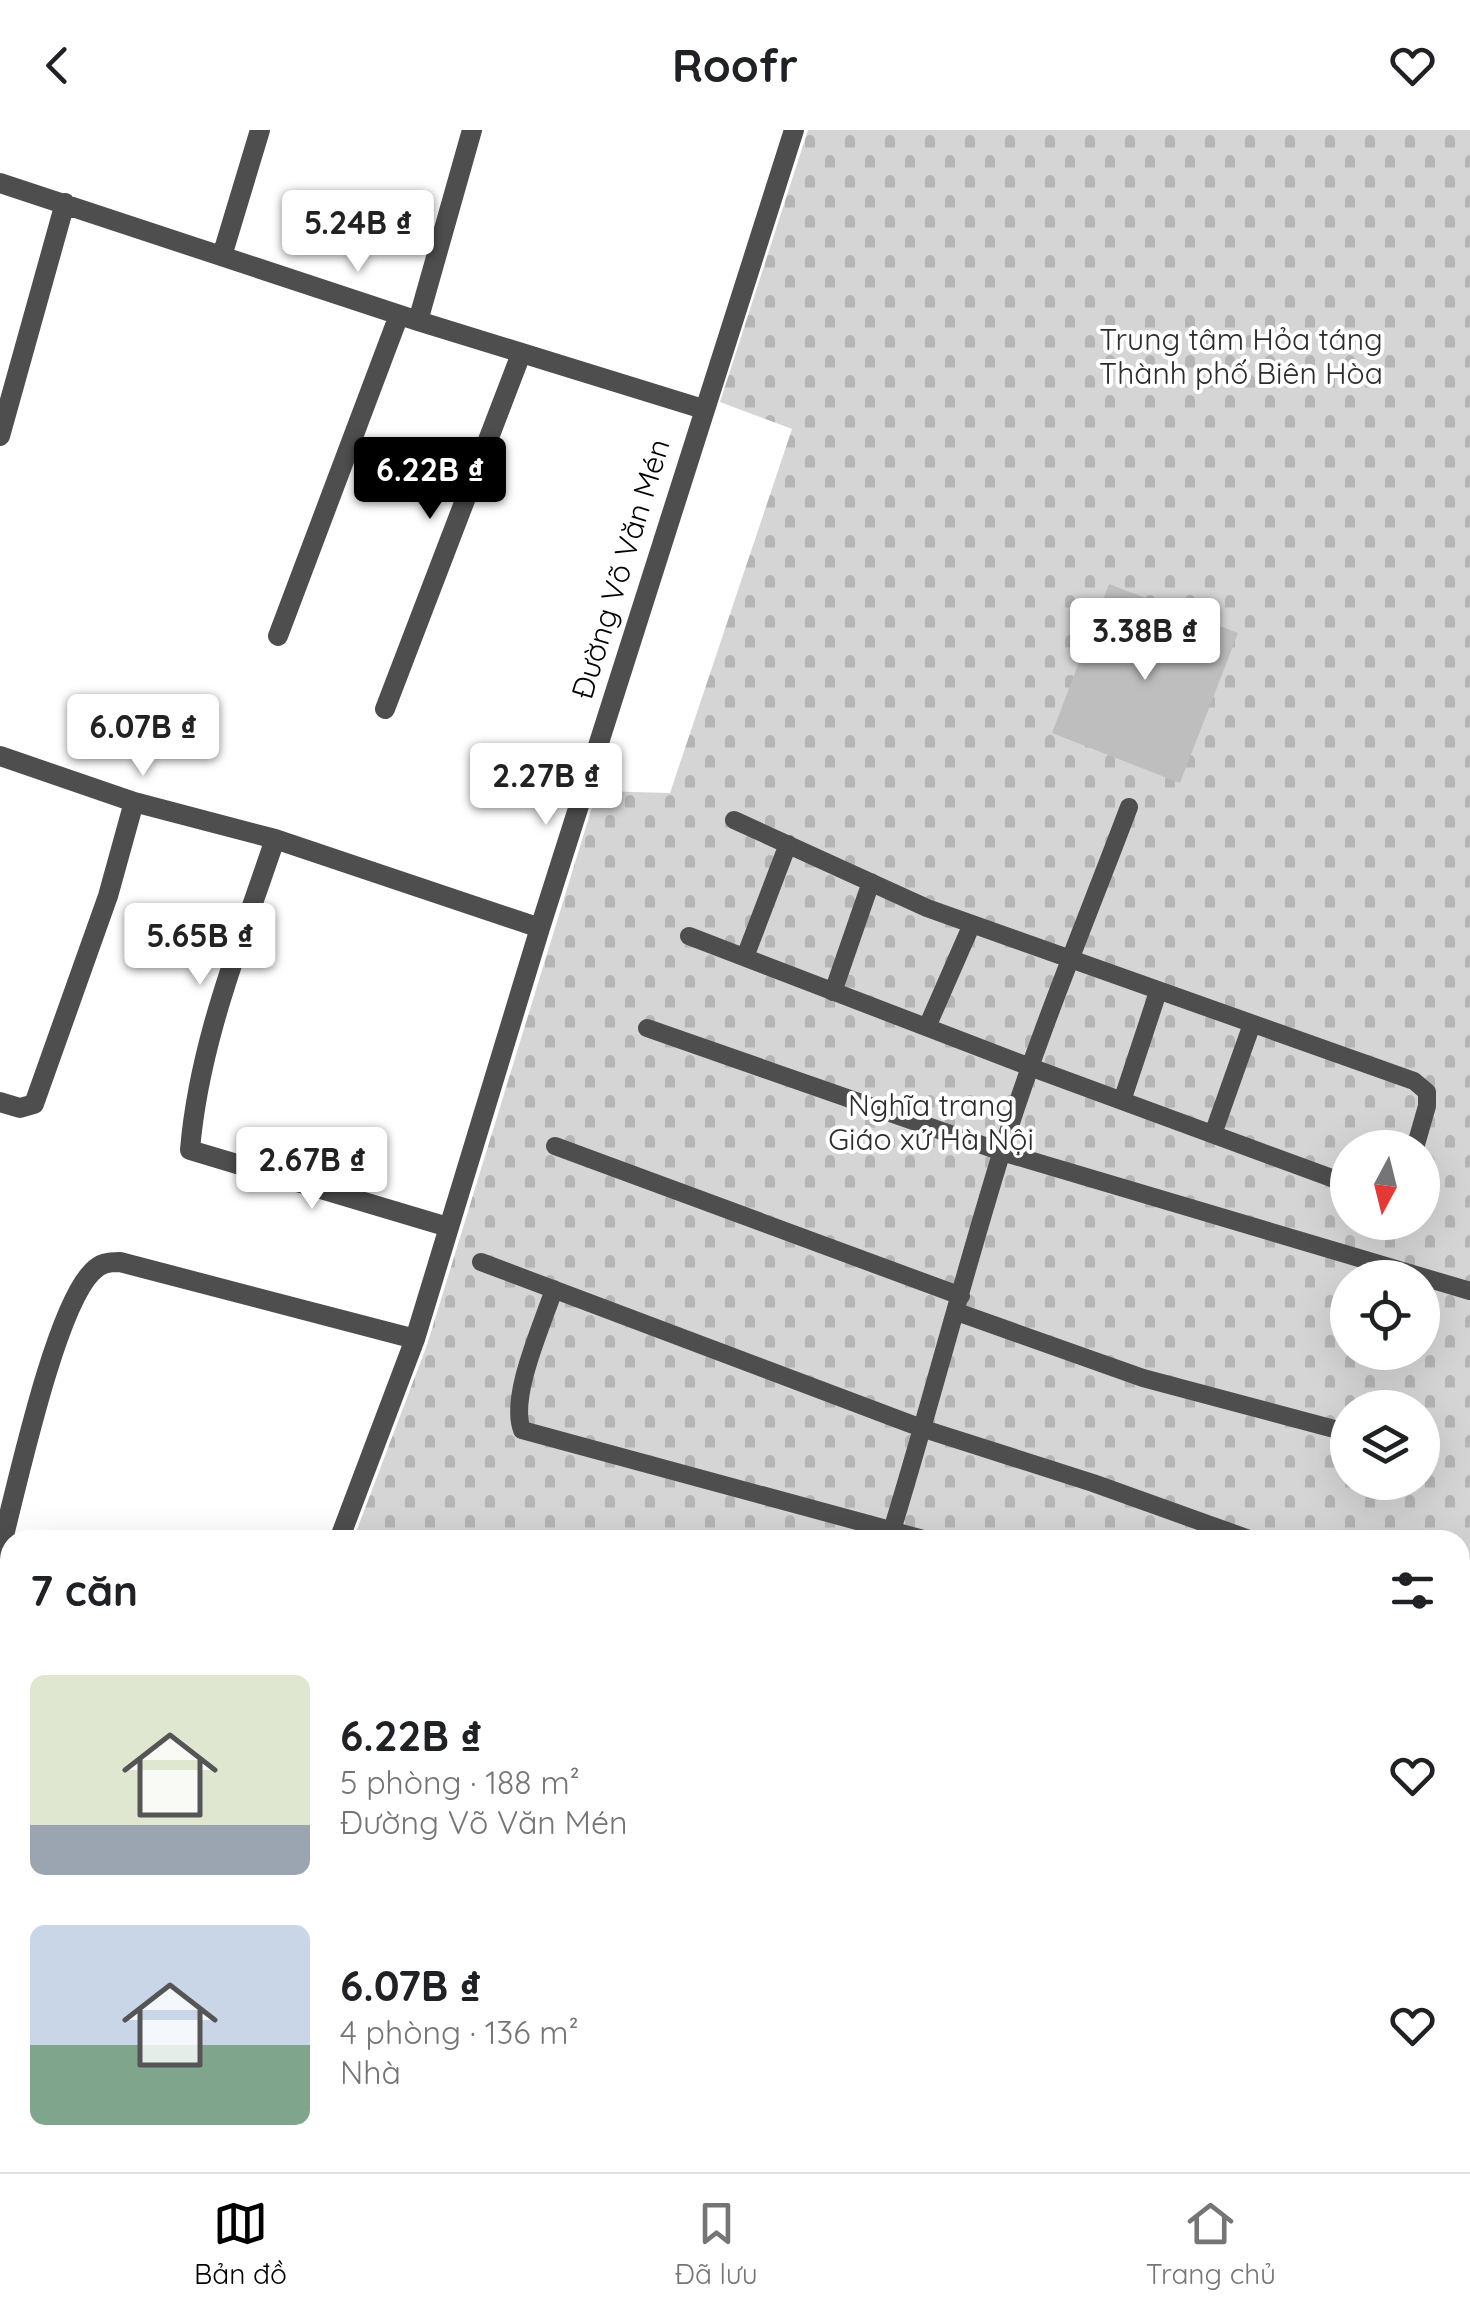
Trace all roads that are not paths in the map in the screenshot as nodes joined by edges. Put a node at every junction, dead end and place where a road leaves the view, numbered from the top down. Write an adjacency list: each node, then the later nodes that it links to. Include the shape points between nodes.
1 (260, 130): 6 (street)
2 (472, 130): 7 (street)
3 (794, 130): 9 (street, Đường Võ Văn Mén)
4 (0, 183): 5 (street)
5 (65, 203): 6 (street); 10 (street)
6 (222, 256): 7 (street)
7 (408, 318): 8 (street); 11 (street)
8 (521, 354): 9 (street); 12 (street)
9 (703, 410): 21 (street, Đường Võ Văn Mén)
10 (0, 436)
11 (278, 636)
12 (385, 709)
13 (0, 756): 14 (street)
14 (134, 802): 17 (street); 32 (street, via 34,1104)
15 (1129, 807): 24 (lane)
16 (734, 820): 18 (lane)
17 (275, 840): 21 (street); 38 (street, via 206,1049 190,1150)
18 (788, 844): 19 (lane); 23 (lane)
19 (871, 882): 20 (lane); 25 (lane)
20 (972, 924): 24 (lane); 28 (lane)
21 (540, 928): 38 (street, Đường Võ Văn Mén)
22 (688, 936): 23 (lane)
23 (745, 957): 25 (lane)
24 (1070, 961): 26 (lane); 30 (lane)
25 (833, 992): 28 (lane)
26 (1158, 992): 27 (lane); 31 (lane)
27 (1252, 1024): 33 (lane, via 1414,1081 1428,1092); 34 (lane)
28 (926, 1027): 30 (lane)
29 (648, 1028): 36 (lane)
30 (1030, 1067): 31 (lane); 36 (lane)
31 (1122, 1101): 34 (lane)
32 (0, 1102)
33 (1421, 1130)
34 (1213, 1134): 37 (lane)
35 (555, 1146): 42 (lane)
36 (1002, 1152): 41 (lane); 42 (lane)
37 (1330, 1177)
38 (448, 1227): 43 (street, Đường Võ Văn Mén)
39 (482, 1262): 40 (lane)
40 (554, 1289): 45 (lane); 48 (lane, via 522,1387 522,1430)
41 (1470, 1291)
42 (959, 1304): 44 (lane, via 1143,1378); 45 (lane)
43 (416, 1339): 46 (street, via 105,1262 77,1294 55,1349); 47 (street, Đường Võ Văn Mén)
44 (1330, 1428)
45 (924, 1429): 49 (lane); 50 (lane)
46 (6, 1530)
47 (343, 1530)
48 (869, 1530)
49 (892, 1530)
50 (1224, 1530)

